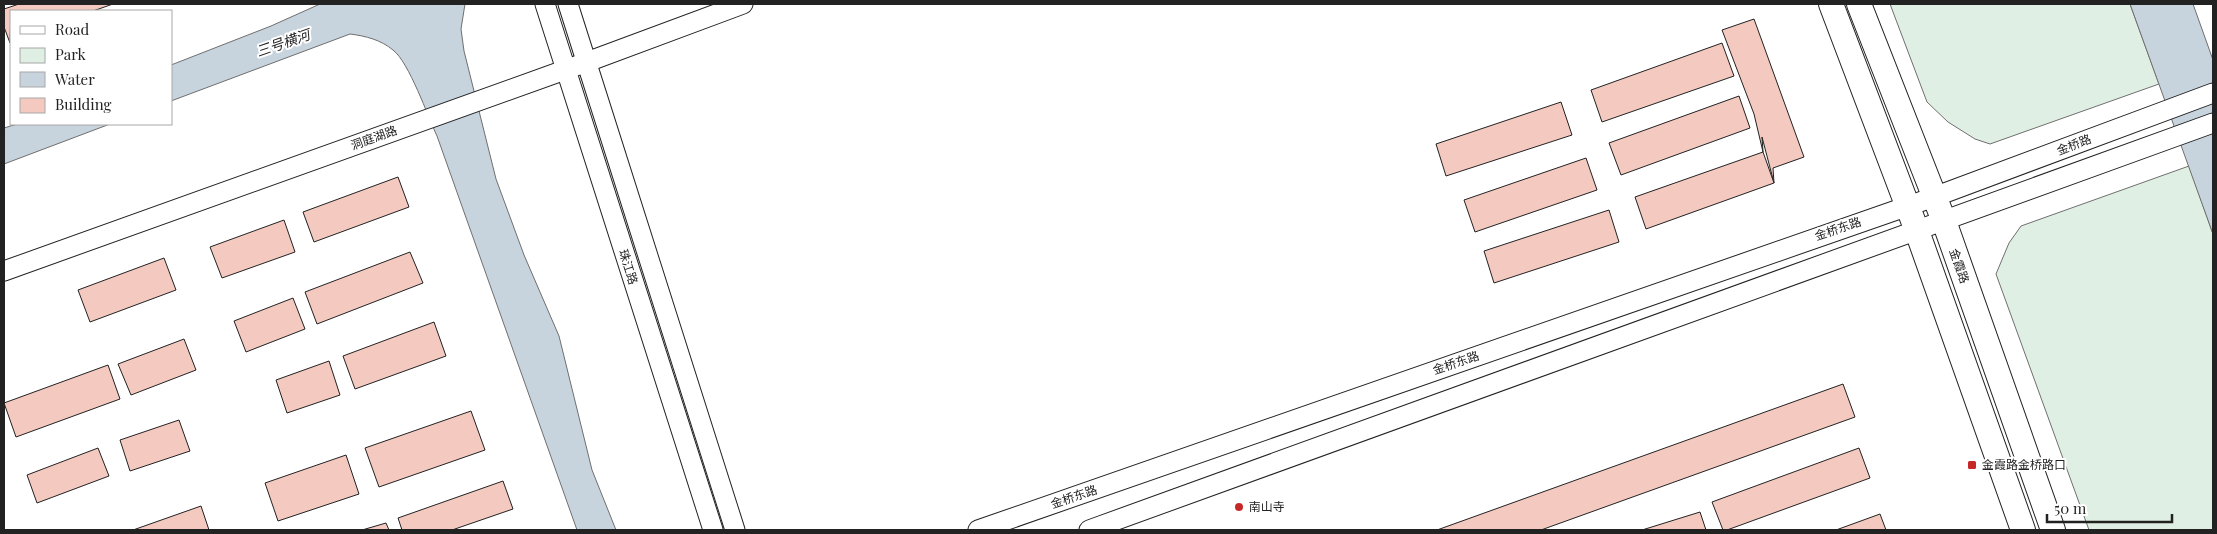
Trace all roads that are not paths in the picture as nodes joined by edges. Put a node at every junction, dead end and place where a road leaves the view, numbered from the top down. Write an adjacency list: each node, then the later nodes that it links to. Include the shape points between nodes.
1 (545, 4): 7 (street, 珠江路)
2 (568, 4): 6 (street, 珠江路)
3 (743, 4): 6 (street, 洞庭湖路)
4 (1831, 4): 11 (main road)
5 (1859, 4): 10 (main road, 金霞路)
6 (586, 62): 7 (street, 洞庭湖路); 16 (street, 珠江路)
7 (564, 70): 14 (street, 洞庭湖路); 15 (street, 珠江路)
8 (2213, 93): 10 (street, 金桥路)
9 (2213, 123): 12 (street)
10 (1934, 197): 11 (street, 金桥东路); 12 (main road, 金霞路)
11 (1907, 205): 13 (main road); 17 (street, 金桥东路)
12 (1944, 221): 13 (street); 20 (main road, 金霞路)
13 (1917, 230): 18 (street); 19 (main road)
14 (4, 271)
15 (713, 530)
16 (735, 530)
17 (978, 530)
18 (1089, 530)
19 (2024, 530)
20 (2053, 530)

